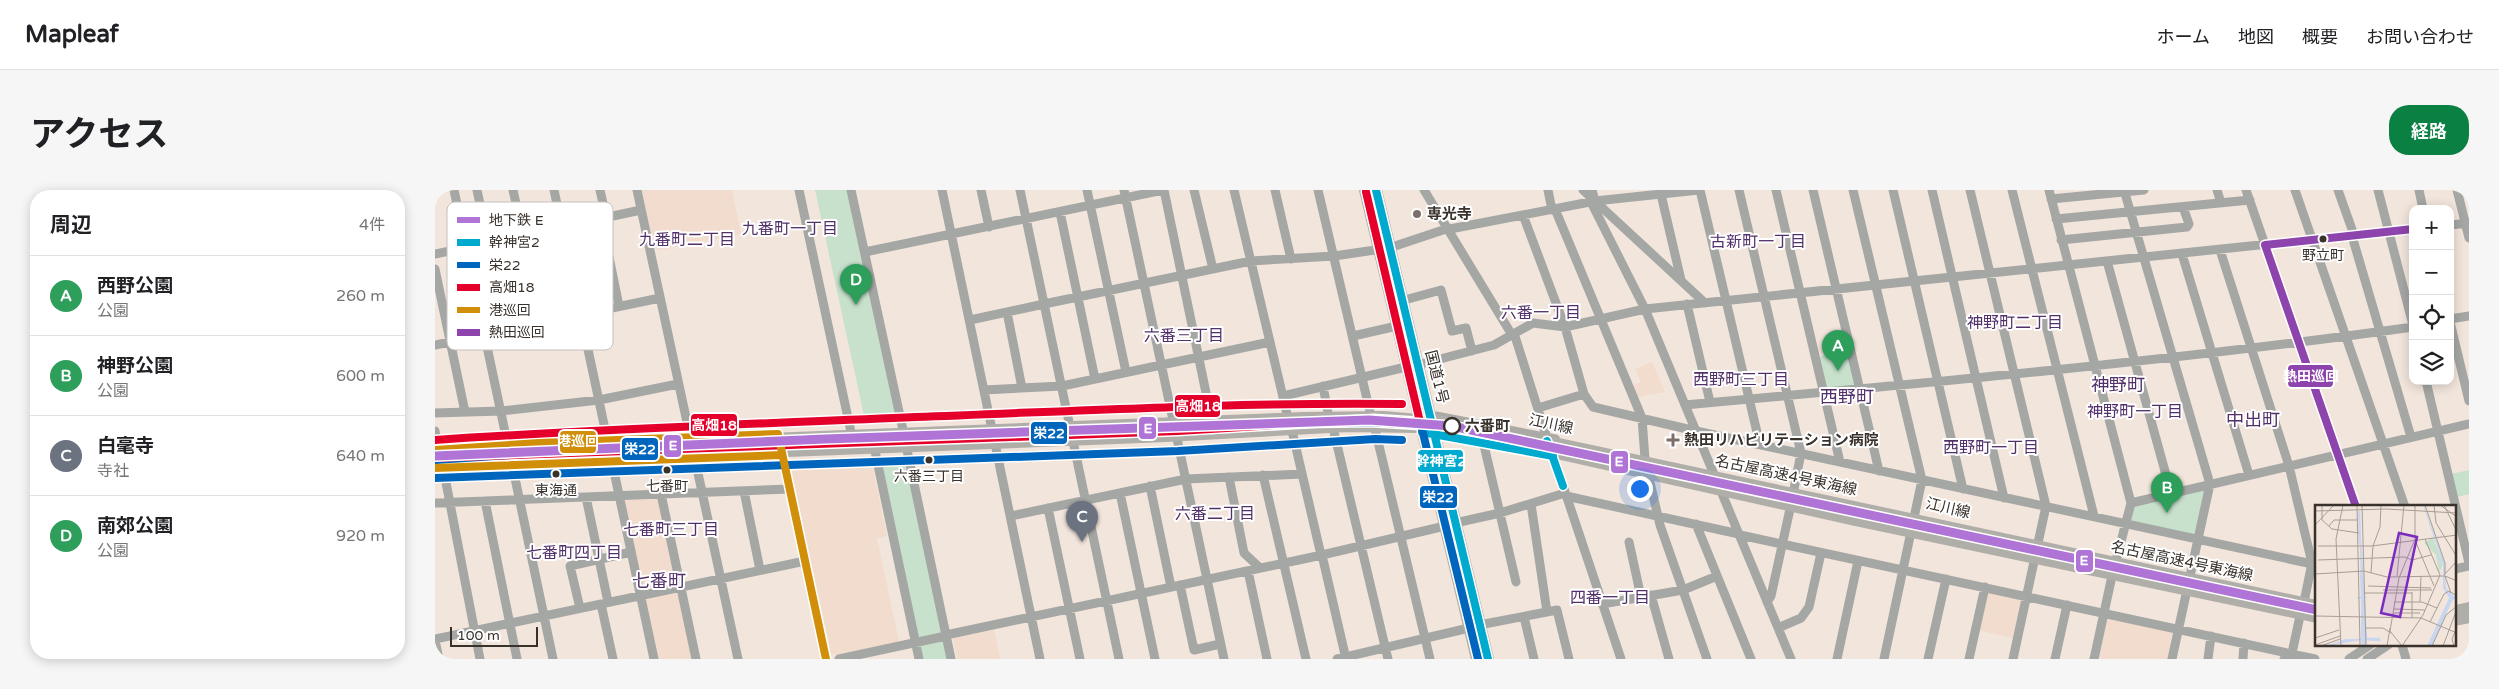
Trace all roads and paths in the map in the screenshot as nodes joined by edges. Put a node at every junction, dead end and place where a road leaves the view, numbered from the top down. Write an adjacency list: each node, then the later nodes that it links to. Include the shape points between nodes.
1 (637, 190): 48 (street)
2 (799, 190): 175 (street)
3 (851, 190): 70 (street)
4 (942, 190): 62 (street)
5 (981, 190): 57 (street)
6 (1020, 190): 53 (street)
7 (1087, 190): 44 (street)
8 (1164, 190): 38 (street); 83 (street)
9 (1194, 190): 79 (street)
10 (1234, 190): 75 (street)
11 (1275, 190): 74 (street)
12 (1318, 190): 72 (street)
13 (1365, 190): 68 (highway, 国道1号)
14 (1376, 190): 68 (highway, 国道1号)
15 (1548, 190): 47 (street)
16 (1583, 190): 42 (street)
17 (1592, 190): 42 (street)
18 (1700, 190): 36 (street); 95 (street)
19 (1739, 190): 93 (street)
20 (1775, 190): 91 (street)
21 (1813, 190): 89 (street)
22 (1853, 190): 88 (street)
23 (1893, 190): 86 (street)
24 (1932, 190): 84 (street)
25 (1971, 190): 82 (street)
26 (2012, 190): 80 (street)
27 (2144, 190): 35 (street)
28 (2217, 190): 43 (street)
29 (2246, 190): 41 (street)
30 (2295, 190): 66 (street)
31 (2338, 190): 63 (street)
32 (2379, 190): 60 (street)
33 (2419, 190): 45 (street)
34 (2457, 190): 55 (street)
35 (2124, 191): 40 (street); 50 (street)
36 (1661, 192): 39 (street); 85 (street)
37 (1429, 193): 58 (street)
38 (1125, 194): 44 (street); 87 (street)
39 (1624, 194): 42 (street)
40 (2050, 194): 54 (street)
41 (2249, 200): 43 (street); 67 (street)
42 (1595, 201): 47 (street); 85 (street); 102 (street, via 1593,206)
43 (2221, 203): 46 (street)
44 (1091, 205): 49 (street); 90 (street)
45 (2422, 205)
46 (2183, 207): 50 (street); 61 (street, via 2189,224 2187,227)
47 (1554, 209): 51 (street); 106 (street)
48 (641, 210): 52 (street); 94 (street)
49 (1060, 212): 53 (street); 92 (street)
50 (2131, 212): 54 (street); 61 (street)
51 (1523, 215): 58 (street); 110 (street)
52 (613, 216)
53 (1026, 219): 57 (street); 98 (street)
54 (2056, 219): 65 (street)
55 (2467, 223): 56 (street); 64 (street)
56 (2454, 225)
57 (989, 227): 62 (street)
58 (1449, 229): 68 (street); 114 (street)
59 (2409, 229): 60 (street)
60 (2391, 231): 63 (street); 103 (street)
61 (2137, 232): 65 (street); 73 (street)
62 (952, 234): 70 (street); 108 (street)
63 (2353, 236): 66 (street); 113 (street)
64 (2469, 238)
65 (2061, 240): 77 (street)
66 (2312, 240): 67 (street); 116 (street)
67 (2265, 245): 69 (street); 119 (street)
68 (1383, 248): 72 (street); 96 (highway, 国道1号); 109 (highway, 国道1号)
69 (2219, 250): 71 (street); 120 (street)
70 (865, 252): 172 (street)
71 (2182, 254): 73 (street); 125 (street)
72 (1334, 256): 74 (street); 115 (street)
73 (2144, 258): 76 (street); 127 (street)
74 (1291, 259): 75 (street)
75 (1251, 261): 79 (street); 118 (street)
76 (2107, 262): 77 (street); 128 (street)
77 (2068, 266): 80 (street); 131 (street)
78 (435, 269): 111 (street)
79 (1213, 269): 83 (street)
80 (2031, 269): 82 (street); 132 (street)
81 (613, 273): 100 (street)
82 (1991, 273): 84 (street); 134 (street)
83 (1181, 275): 87 (street); 126 (street)
84 (1952, 277): 86 (street); 136 (street)
85 (1681, 280): 97 (street)
86 (1915, 281): 88 (street); 138 (street)
87 (1144, 283): 90 (street); 129 (street)
88 (1876, 285): 89 (street); 143 (street)
89 (1837, 289): 91 (street); 145 (street)
90 (1109, 290): 92 (street); 133 (street)
91 (1800, 293): 93 (street); 147 (street)
92 (1078, 296): 98 (street); 137 (street)
93 (1764, 297): 95 (street); 150 (street)
94 (659, 298): 100 (street); 139 (street)
95 (1726, 300): 97 (street); 151 (street)
96 (1401, 301): 124 (street, via 1441,290 1453,331 1466,328); 130 (highway, 国道1号)
97 (1705, 303): 99 (street)
98 (1044, 304): 104 (street); 141 (street)
99 (1687, 304): 102 (street); 154 (street)
100 (619, 306): 101 (street)
101 (613, 307)
102 (1645, 309): 106 (street); 155 (street)
103 (2409, 309)
104 (1007, 312): 108 (street); 144 (street)
105 (2469, 316): 107 (street)
106 (1601, 318): 110 (street); 165 (street)
107 (2454, 319)
108 (970, 320): 146 (street)
109 (1397, 326): 115 (street); 130 (highway, 国道1号)
110 (1565, 326): 114 (street, via 1533,323); 148 (street)
111 (447, 327)
112 (2409, 327): 113 (street)
113 (2380, 331): 116 (street); 180 (street)
114 (1513, 334): 124 (street, via 1494,345); 156 (street)
115 (1353, 336): 135 (street)
116 (2345, 336): 119 (street); 187 (street)
117 (2454, 337): 153 (street)
118 (1270, 342): 126 (street); 149 (street)
119 (2299, 343): 120 (street); 196 (street)
120 (2252, 348): 125 (street); 204 (street)
121 (452, 350): 158 (street)
122 (488, 350): 157 (street)
123 (589, 350): 152 (street)
124 (1472, 351): 130 (street)
125 (2212, 353): 127 (street); 209 (street)
126 (1199, 357): 129 (street); 164 (street)
127 (2173, 358): 128 (street); 216 (street)
128 (2135, 362): 131 (street); 225 (street)
129 (1161, 365): 133 (street); 163 (street)
130 (1412, 366): 135 (street); 162 (highway, 国道1号)
131 (2094, 366): 132 (street); 236 (street)
132 (2057, 370): 134 (street); 249 (street)
133 (1126, 372): 137 (street)
134 (2015, 375): 136 (street); 241 (street)
135 (1363, 377): 142 (street); 159 (street)
136 (1976, 378): 138 (street); 230 (street)
137 (1095, 379): 141 (street)
138 (1938, 382): 143 (street); 220 (street)
139 (678, 384): 152 (street); 181 (street)
140 (2427, 385): 174 (street)
141 (1062, 386): 144 (street); 166 (street)
142 (1323, 386): 149 (street); 161 (street)
143 (1900, 386): 145 (street); 215 (street)
144 (1023, 388): 146 (street)
145 (1860, 389): 147 (street); 206 (street)
146 (984, 390): 168 (street)
147 (1824, 393): 150 (street); 202 (street)
148 (1583, 394): 156 (street); 165 (street, via 1593,407 1600,410)
149 (1283, 396): 169 (street)
150 (1787, 396): 151 (street); 195 (street)
151 (1749, 399): 154 (street); 189 (street)
152 (599, 400): 157 (street); 183 (street)
153 (2469, 401)
154 (1710, 402): 155 (street)
155 (1685, 405): 178 (street)
156 (1538, 408): 182 (street)
157 (501, 411): 158 (street); 190 (street)
158 (465, 412): 160 (street)
159 (1370, 412): 161 (main road, 江川線); 162 (main road, 江川線)
160 (435, 413)
161 (1328, 413): 169 (main road, 江川線)
162 (1424, 416): 177 (highway, 国道1号); 182 (main road, 江川線)
163 (1172, 418): 164 (main road, 江川線); 166 (main road, 江川線); 185 (street)
164 (1211, 418): 169 (main road, 江川線)
165 (1642, 418): 178 (street); 200 (street)
166 (1069, 421): 168 (main road, 江川線); 186 (street)
167 (2469, 424): 174 (street)
168 (991, 425): 170 (main road, 江川線); 191 (street)
169 (1291, 425): 176 (highway); 185 (main road, 江川線); 192 (highway, via 920,441); 208 (street)
170 (926, 428): 172 (main road, 江川線); 188 (highway, bridge, via 902,436 835,443 634,451)
171 (1375, 429): 176 (main road, 江川線); 177 (main road, 江川線); 256 (street)
172 (903, 430): 175 (main road, 江川線)
173 (435, 431): 193 (street)
174 (2437, 431): 180 (street); 240 (street)
175 (851, 432): 179 (main road, 江川線)
176 (1337, 432): 261 (street)
177 (1428, 432): 184 (main road, 江川線); 253 (highway, 国道1号)
178 (1696, 432): 189 (street); 207 (street)
179 (778, 434): 181 (main road, 江川線); 197 (street)
180 (2411, 437): 187 (street)
181 (689, 438): 183 (main road, 江川線); 199 (street)
182 (1547, 438): 198 (street); 200 (main road, 江川線)
183 (607, 441): 190 (main road, 江川線); 201 (street)
184 (1483, 441): 198 (main road, 江川線); 244 (street)
185 (1178, 442): 186 (main road, 江川線); 214 (street)
186 (1074, 444): 191 (main road, 江川線); 232 (street)
187 (2383, 444): 196 (street); 239 (street)
188 (593, 445): 193 (highway, 名古屋高速4号東海線, bridge); 278 (highway, 名古屋高速4号東海線, bridge, via 1304,418 1421,419 1496,431)
189 (1760, 445): 195 (street)
190 (508, 446): 193 (main road, 江川線)
191 (996, 446): 192 (main road, 江川線); 246 (street)
192 (910, 448): 194 (main road, 江川線); 205 (highway, 名古屋高速4号東海線, bridge); 250 (highway, 名古屋高速4号東海線, bridge, via 1348,426 1418,428 1495,439); 316 (street)
193 (436, 451)
194 (875, 451): 197 (main road, 江川線); 320 (street)
195 (1801, 453): 202 (street); 219 (street)
196 (2339, 454): 204 (street); 238 (street)
197 (782, 455): 199 (main road, 江川線); 218 (street)
198 (1553, 456): 213 (main road, 江川線); 227 (street); 250 (highway, via 1633,465 1849,514)
199 (695, 459): 201 (main road, 江川線); 222 (street)
200 (1645, 459): 207 (main road, 江川線)
201 (612, 462): 203 (main road, 江川線); 228 (street)
202 (1840, 462): 206 (street)
203 (512, 464): 205 (main road, 江川線); 231 (street)
204 (2289, 466): 209 (street); 271 (street)
205 (438, 467): 235 (street)
206 (1879, 471): 215 (street)
207 (1713, 473): 212 (main road, 江川線); 224 (street)
208 (1302, 474): 210 (street); 264 (street)
209 (2249, 475): 216 (street)
210 (1263, 476): 211 (street); 270 (street)
211 (1229, 477): 214 (street); 273 (street, via 1244,553)
212 (1731, 477): 219 (main road, 江川線); 278 (highway, bridge, via 1763,491 1850,509 1867,516 2140,574)
213 (1649, 478): 224 (main road, 江川線); 247 (street)
214 (1185, 479): 217 (street); 284 (street)
215 (1922, 480): 220 (street); 248 (street)
216 (2210, 484): 225 (street); 257 (street)
217 (1150, 486): 223 (street); 286 (street)
218 (790, 489): 221 (street); 267 (street)
219 (1794, 489): 248 (main road, 江川線)
220 (1963, 489): 230 (street)
221 (744, 491): 222 (street); 275 (street)
222 (703, 493): 226 (street); 282 (street)
223 (1119, 493): 232 (street); 291 (street)
224 (1722, 493): 243 (main road, 江川線); 254 (street)
225 (2171, 493): 236 (street)
226 (661, 494): 228 (street); 287 (street)
227 (1566, 495): 237 (street); 247 (street); 298 (street)
228 (619, 496): 229 (street); 262 (street)
229 (586, 497): 231 (street); 265 (street)
230 (2004, 498): 241 (street)
231 (519, 500): 233 (street); 305 (street)
232 (1086, 500): 242 (street); 295 (street)
233 (485, 501): 235 (street); 311 (street)
234 (435, 503): 235 (street)
235 (449, 503): 315 (street)
236 (2131, 503): 251 (street)
237 (1531, 504): 244 (street); 303 (street)
238 (2356, 505)
239 (2405, 505)
240 (2455, 505)
241 (2045, 506): 249 (street); 259 (street)
242 (1048, 508): 246 (street); 302 (street)
243 (1790, 509): 255 (main road, 江川線); 260 (street)
244 (1500, 513): 253 (street); 285 (street)
245 (2457, 514): 272 (street)
246 (1011, 516): 307 (street)
247 (1658, 516): 252 (street); 289 (street)
248 (1915, 516): 255 (street); 259 (main road, 江川線)
249 (2094, 516): 251 (street)
250 (1855, 520): 309 (highway, 名古屋高速4号東海線, bridge)
251 (2127, 523): 257 (street); 269 (street)
252 (1696, 524): 254 (street); 279 (street)
253 (1450, 525): 256 (street); 312 (highway, 国道1号)
254 (1740, 535): 260 (street); 296 (street)
255 (1910, 535): 266 (main road, 江川線); 276 (street)
256 (1400, 536): 261 (street); 318 (street)
257 (2199, 539): 271 (street); 281 (street)
258 (1629, 542): 293 (street)
259 (2039, 544): 266 (street); 269 (main road, 江川線)
260 (1782, 545): 263 (street); 296 (street)
261 (1361, 546): 264 (street); 326 (street)
262 (631, 552): 265 (street); 292 (street)
263 (1821, 553): 268 (street); 313 (street, via 1805,615)
264 (1321, 555): 270 (street); 328 (street)
265 (599, 559): 297 (street); 301 (street, via 570,566)
266 (2034, 560): 280 (main road, 江川線); 294 (street)
267 (805, 561): 275 (street); 337 (street)
268 (1858, 561): 276 (street); 359 (street)
269 (2116, 561): 281 (main road, 江川線)
270 (1283, 563): 273 (street); 347 (street)
271 (2314, 564): 299 (street)
272 (2469, 564): 274 (street)
273 (1260, 568): 277 (street)
274 (2457, 568)
275 (760, 570): 282 (street)
276 (1903, 570): 283 (street); 360 (street)
277 (1248, 571): 284 (street); 346 (street)
278 (2147, 571): 299 (highway, 名古屋高速4号東海線, bridge)
279 (1717, 576): 289 (street); 357 (street)
280 (2112, 576): 290 (main road, 江川線); 304 (street)
281 (2190, 577): 290 (street); 299 (main road, 江川線)
282 (721, 578): 287 (street); 336 (street)
283 (1946, 579): 288 (street); 361 (street)
284 (1207, 580): 286 (street); 322 (street)
285 (1516, 582)
286 (1176, 586): 291 (street); 322 (street, via 1193,650)
287 (681, 587): 292 (street); 335 (street)
288 (1985, 587): 294 (street); 362 (street)
289 (1683, 590): 293 (street); 356 (street)
290 (2187, 593): 306 (main road, 江川線); 314 (street)
291 (1141, 594): 295 (street); 344 (street)
292 (640, 596): 297 (street); 334 (street)
293 (1646, 596): 298 (street); 355 (street)
294 (2027, 596): 300 (street); 363 (street)
295 (1107, 601): 302 (street); 343 (street)
296 (1767, 602): 313 (street)
297 (605, 603): 301 (street); 333 (street)
298 (1602, 604): 354 (street)
299 (2312, 604)
300 (2067, 605): 304 (street); 364 (street)
301 (579, 608): 305 (street)
302 (1069, 609): 307 (street); 342 (street)
303 (1547, 612): 308 (street); 353 (street, via 1557,610)
304 (2104, 613): 314 (street); 365 (street)
305 (543, 616): 311 (street); 332 (street)
306 (2300, 616): 310 (main road, 江川線); 327 (street)
307 (1031, 617): 316 (street); 341 (street)
308 (1524, 617): 312 (street); 352 (street)
309 (2315, 618)
310 (2315, 618)
311 (510, 623): 315 (street); 331 (street)
312 (1474, 626): 318 (street); 350 (highway, 国道1号); 351 (highway, 国道1号)
313 (1778, 628): 358 (street)
314 (2178, 628): 317 (street); 366 (street)
315 (475, 631): 319 (street); 330 (street)
316 (946, 636): 320 (street); 340 (street)
317 (2211, 636): 321 (street); 367 (street)
318 (1425, 638): 326 (street); 349 (street)
319 (435, 639)
320 (915, 643): 338 (street); 339 (street)
321 (2244, 643): 327 (street); 368 (street)
322 (1220, 644): 345 (street)
323 (435, 645): 329 (main road)
324 (2367, 647): 371 (street)
325 (2385, 647): 372 (street)
326 (1385, 648): 328 (street); 348 (street)
327 (2292, 653): 369 (street); 370 (street)
328 (1343, 658)
329 (438, 659)
330 (480, 659)
331 (517, 659)
332 (553, 659)
333 (613, 659)
334 (654, 659)
335 (696, 659)
336 (738, 659)
337 (826, 659)
338 (839, 659)
339 (919, 659)
340 (951, 659)
341 (1040, 659)
342 (1080, 659)
343 (1119, 659)
344 (1155, 659)
345 (1223, 659)
346 (1267, 659)
347 (1305, 659)
348 (1388, 659)
349 (1429, 659)
350 (1477, 659)
351 (1488, 659)
352 (1534, 659)
353 (1569, 659)
354 (1621, 659)
355 (1669, 659)
356 (1707, 659)
357 (1751, 659)
358 (1791, 659)
359 (1837, 659)
360 (1884, 659)
361 (1928, 659)
362 (1969, 659)
363 (2013, 659)
364 (2055, 659)
365 (2094, 659)
366 (2172, 659)
367 (2208, 659)
368 (2243, 659)
369 (2284, 659)
370 (2315, 659)
371 (2349, 659)
372 (2367, 659)

